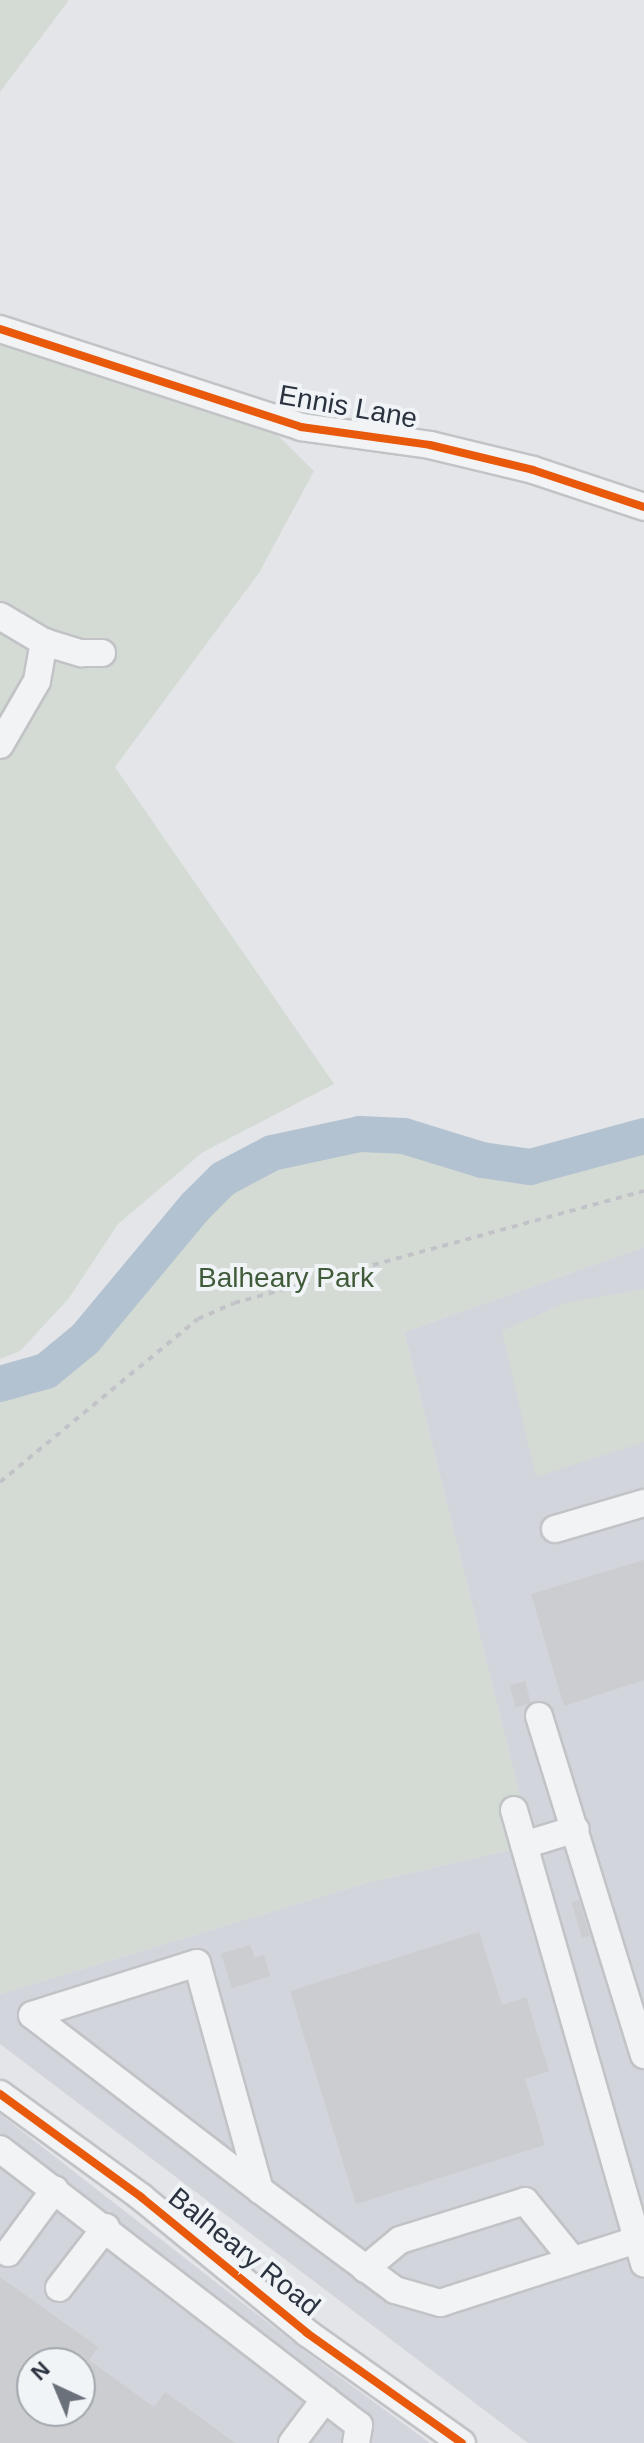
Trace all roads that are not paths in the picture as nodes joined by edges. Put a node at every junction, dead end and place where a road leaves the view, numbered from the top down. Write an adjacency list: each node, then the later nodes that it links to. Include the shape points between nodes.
1 (0, 329): 2 (street, Ennis Lane, via 301,427 430,445 533,470)
2 (644, 507)
3 (0, 616): 4 (street)
4 (44, 642): 5 (street); 6 (street, via 37,681)
5 (102, 653)
6 (0, 745)
7 (644, 1503): 8 (street)
8 (555, 1529)
9 (539, 1716): 11 (street)
10 (514, 1810): 12 (street)
11 (576, 1829): 12 (street); 13 (street)
12 (524, 1845): 19 (street)
13 (644, 2055)
14 (0, 2094): 27 (street, Balheary Road, via 141,2197 307,2333)
15 (0, 2149): 16 (street)
16 (55, 2189): 18 (street); 20 (street)
17 (260, 2190): 17 (street, via 197,1963 32,2015 200,2144); 22 (street)
18 (106, 2227): 23 (street); 24 (street)
19 (640, 2252): 21 (street)
20 (8, 2253)
21 (573, 2260): 22 (street, via 440,2303 395,2290); 22 (street, via 525,2201 400,2240)
22 (365, 2269)
23 (59, 2288)
24 (325, 2399): 25 (street); 26 (street, via 359,2425)
25 (292, 2443)
26 (356, 2443)
27 (462, 2443)

